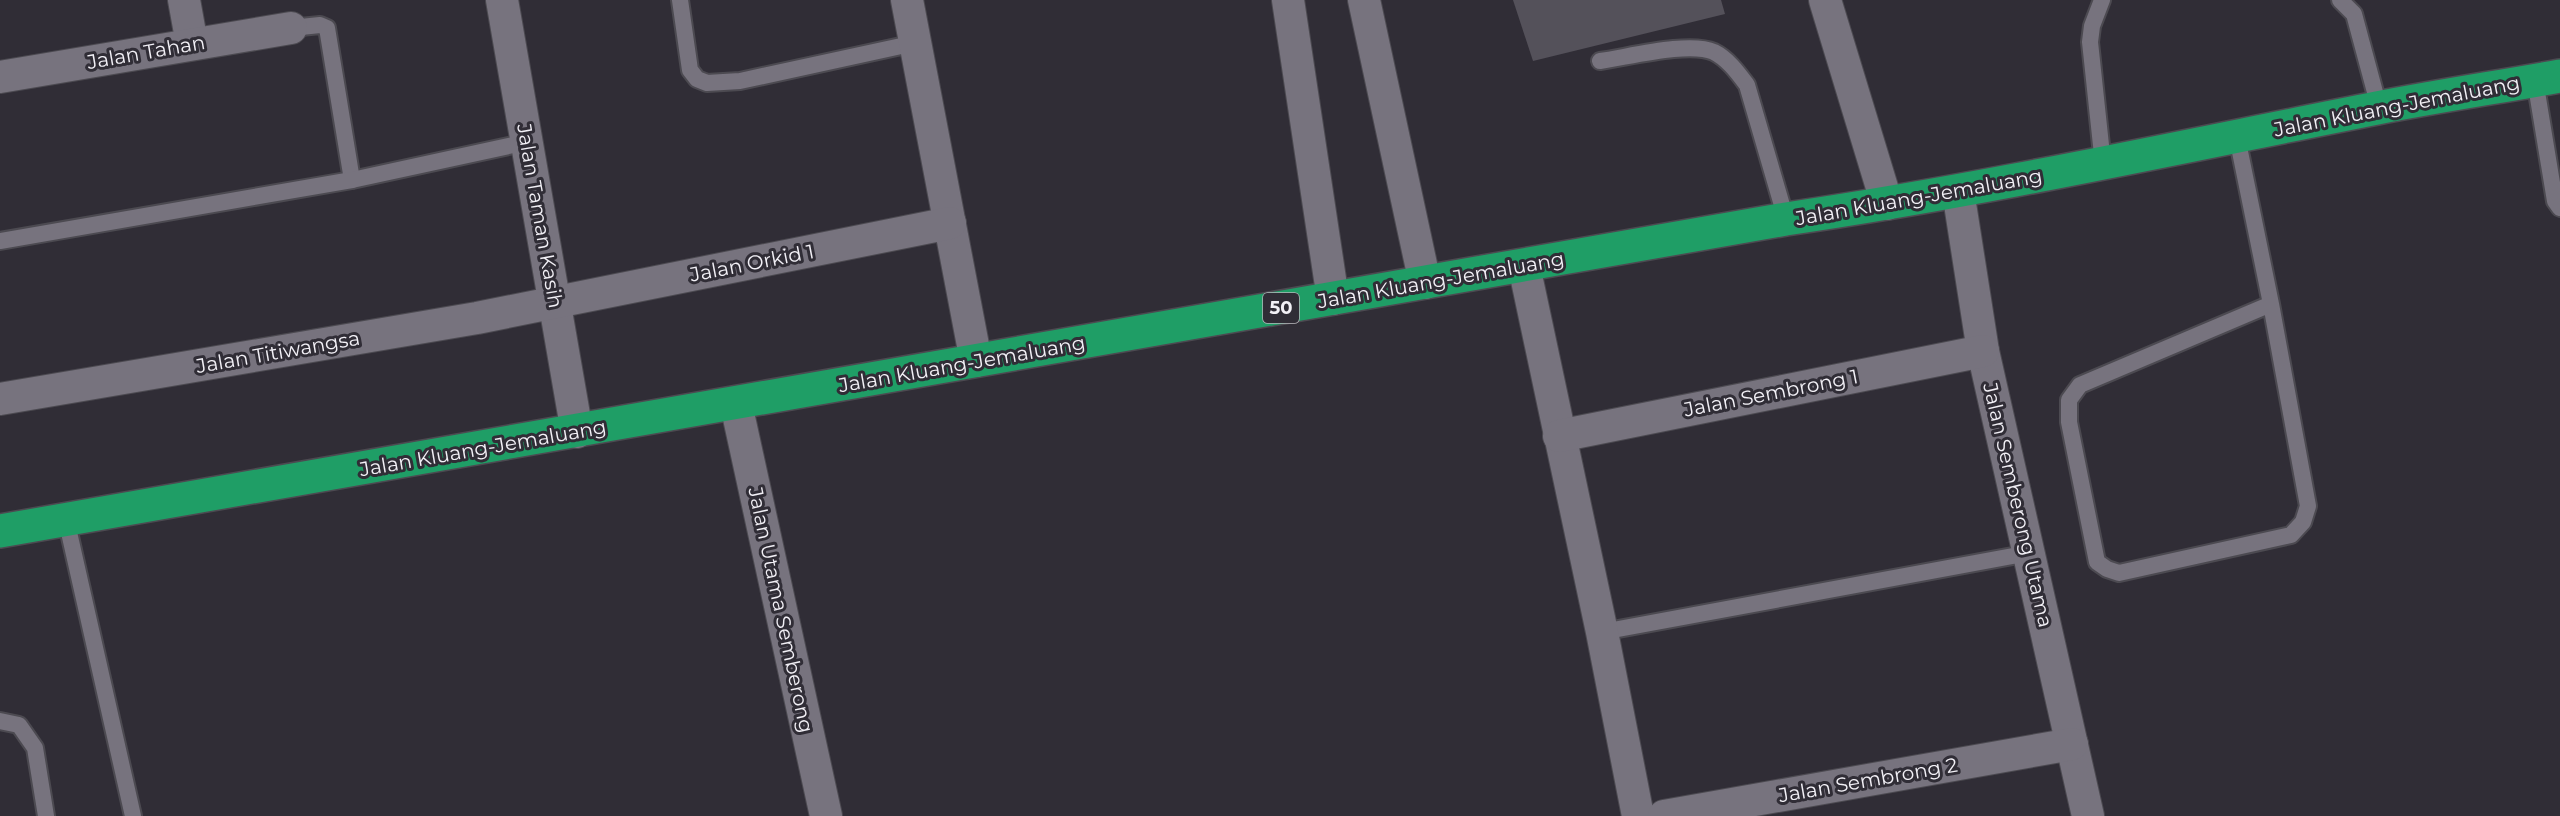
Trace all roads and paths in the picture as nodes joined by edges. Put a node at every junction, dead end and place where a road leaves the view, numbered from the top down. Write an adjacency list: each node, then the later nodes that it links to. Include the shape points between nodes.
1 (184, 0): 12 (street)
2 (502, 0): 18 (street, Jalan Taman Kasih)
3 (680, 0): 11 (lane, via 690,70 697,79 708,83 740,81)
4 (907, 0): 11 (street)
5 (1288, 0): 29 (street)
6 (1364, 0): 28 (street)
7 (1825, 0): 22 (street)
8 (2102, 0): 19 (lane, via 2090,42)
9 (2340, 0): 16 (lane, via 2354,14)
10 (291, 28): 12 (street, Jalan Tahan); 20 (lane, via 320,24 327,28)
11 (915, 43): 25 (street)
12 (192, 44): 14 (street, Jalan Tahan)
13 (1600, 61): 24 (lane, via 1695,46 1716,53 1733,67 1747,85)
14 (0, 77)
15 (2547, 78): 16 (highway, Jalan Kluang-Jemaluang / 50); 23 (lane, via 2555,201)
16 (2379, 107): 17 (highway, Jalan Kluang-Jemaluang / 50)
17 (2236, 137): 19 (highway, Jalan Kluang-Jemaluang / 50); 31 (lane)
18 (527, 142): 20 (lane); 30 (street, Jalan Taman Kasih)
19 (2103, 164): 21 (highway, Jalan Kluang-Jemaluang / 50)
20 (352, 180): 26 (lane)
21 (1958, 191): 22 (highway, Jalan Kluang-Jemaluang / 50); 32 (street, Jalan Semberong Utama)
22 (1887, 204): 24 (highway, Jalan Kluang-Jemaluang / 50)
23 (2560, 208)
24 (1785, 219): 27 (highway, Jalan Kluang-Jemaluang / 50)
25 (950, 223): 30 (street, Jalan Orkid 1); 33 (street)
26 (0, 241)
27 (1524, 266): 28 (highway, Jalan Kluang-Jemaluang / 50); 37 (street)
28 (1425, 283): 29 (highway, Jalan Kluang-Jemaluang / 50)
29 (1333, 299): 33 (highway, Jalan Kluang-Jemaluang / 50)
30 (555, 303): 34 (street, Jalan Titiwangsa); 36 (street, Jalan Taman Kasih)
31 (2271, 304): 31 (lane, via 2080,385 2069,400 2069,422 2097,562 2107,569 2119,573 2291,536 2303,522 2308,506)
32 (1983, 351): 37 (street, Jalan Sembrong 1); 40 (street, Jalan Semberong Utama)
33 (976, 361): 35 (highway, Jalan Kluang-Jemaluang / 50)
34 (0, 399)
35 (736, 404): 36 (highway, Jalan Kluang-Jemaluang / 50); 46 (street, Jalan Utama Semberong)
36 (577, 432): 38 (highway, Jalan Kluang-Jemaluang / 50)
37 (1559, 436): 41 (street)
38 (66, 519): 39 (highway, Jalan Kluang-Jemaluang / 50); 45 (lane)
39 (0, 531)
40 (2029, 553): 41 (lane); 43 (street, Jalan Semberong Utama)
41 (1602, 632): 47 (street)
42 (0, 720): 44 (lane, via 19,724 35,748)
43 (2072, 744): 48 (street, Jalan Sembrong 2); 49 (street, Jalan Semberong Utama)
44 (46, 816)
45 (133, 816)
46 (826, 816)
47 (1638, 816)
48 (1664, 816)
49 (2088, 816)

